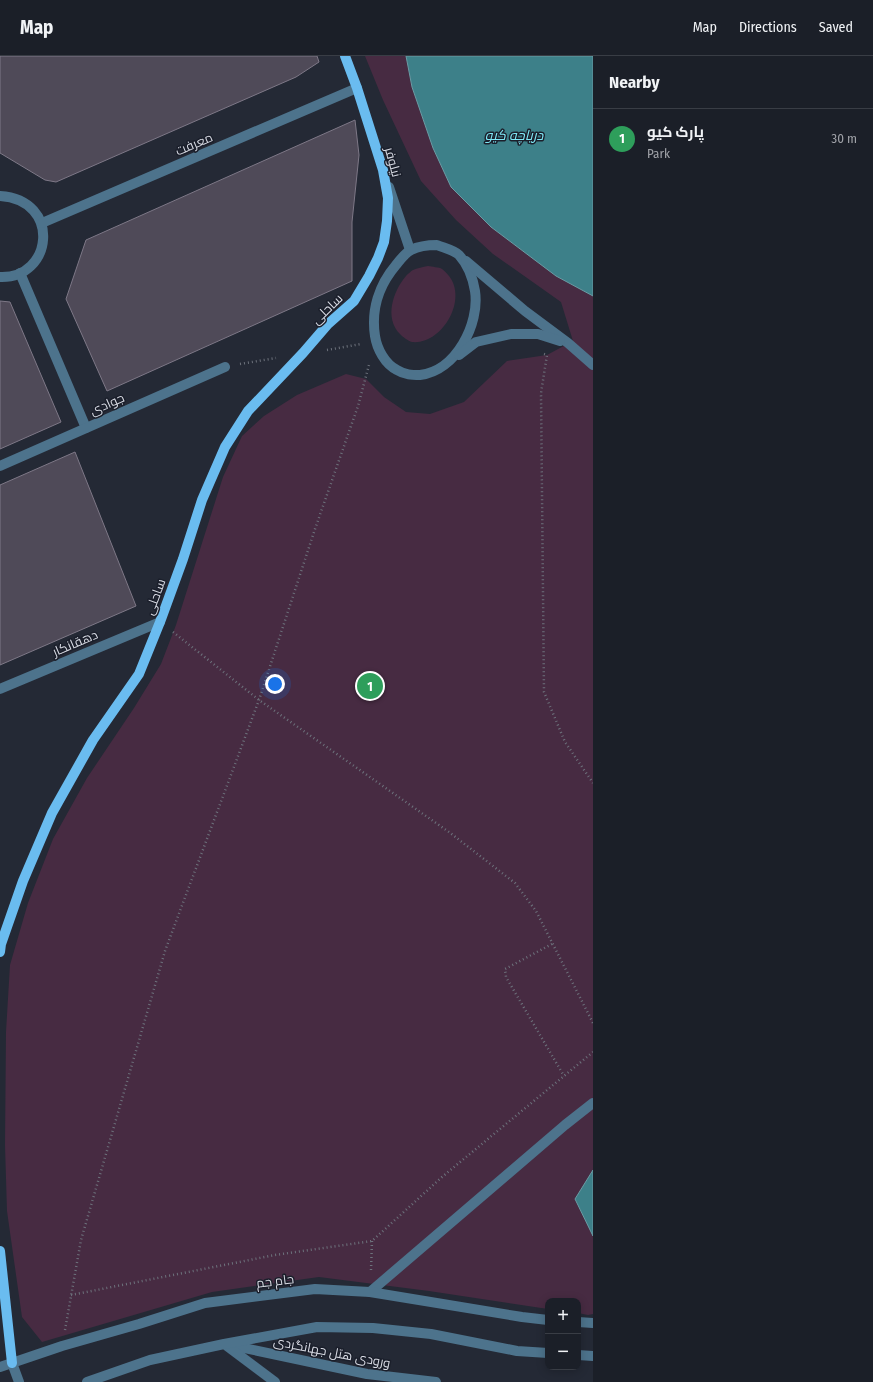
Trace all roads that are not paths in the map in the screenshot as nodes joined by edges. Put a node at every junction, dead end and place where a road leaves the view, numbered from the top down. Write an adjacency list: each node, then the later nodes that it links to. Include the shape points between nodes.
1 (345, 56): 2 (main road, نیلوفر)
2 (357, 88): 3 (main road, نیلوفر); 5 (street, معرفت)
3 (383, 170): 6 (street); 10 (main road, نیلوفر, via 388,198 387,221 384,242)
4 (0, 196): 5 (street, via 11,196 24,202 35,211)
5 (42, 223): 8 (street, via 44,235 38,258)
6 (410, 250): 7 (street, via 437,245); 14 (street, via 399,260 382,284 374,310 376,342 383,358 401,373 412,376)
7 (459, 255): 11 (street, via 525,311); 14 (street, via 471,275 475,309 462,345 452,359)
8 (20, 273): 9 (street, via 7,277); 15 (street)
9 (0, 276)
10 (369, 276): 17 (main road, ساحلی, via 354,301 328,324 248,411 225,447 202,500)
11 (568, 343): 12 (street); 14 (street, via 538,334 511,334 476,342)
12 (593, 365)
13 (225, 367): 15 (street, جوادی)
14 (439, 369)
15 (86, 428): 16 (street, جوادی)
16 (0, 466)
17 (160, 622): 18 (street, دهقانکار); 19 (main road, ساحلی, via 139,674 93,740 52,813 23,881)
18 (0, 688)
19 (0, 952)
20 (593, 1103): 22 (street)
21 (0, 1251): 30 (main road)
22 (370, 1292): 23 (street, جام جم); 30 (street, جام جم, via 315,1289 205,1303)
23 (545, 1320)
24 (581, 1322): 25 (street)
25 (593, 1323)
26 (224, 1344): 27 (street, via 317,1327 365,1328 431,1334 517,1351); 33 (street, via 150,1360); 34 (street); 35 (street, ورودی هتل جهانگردی, via 367,1374)
27 (545, 1353)
28 (581, 1355): 29 (street)
29 (593, 1356)
30 (12, 1363): 31 (street, جام جم); 32 (street)
31 (0, 1367)
32 (19, 1382)
33 (87, 1382)
34 (275, 1382)
35 (436, 1382)

